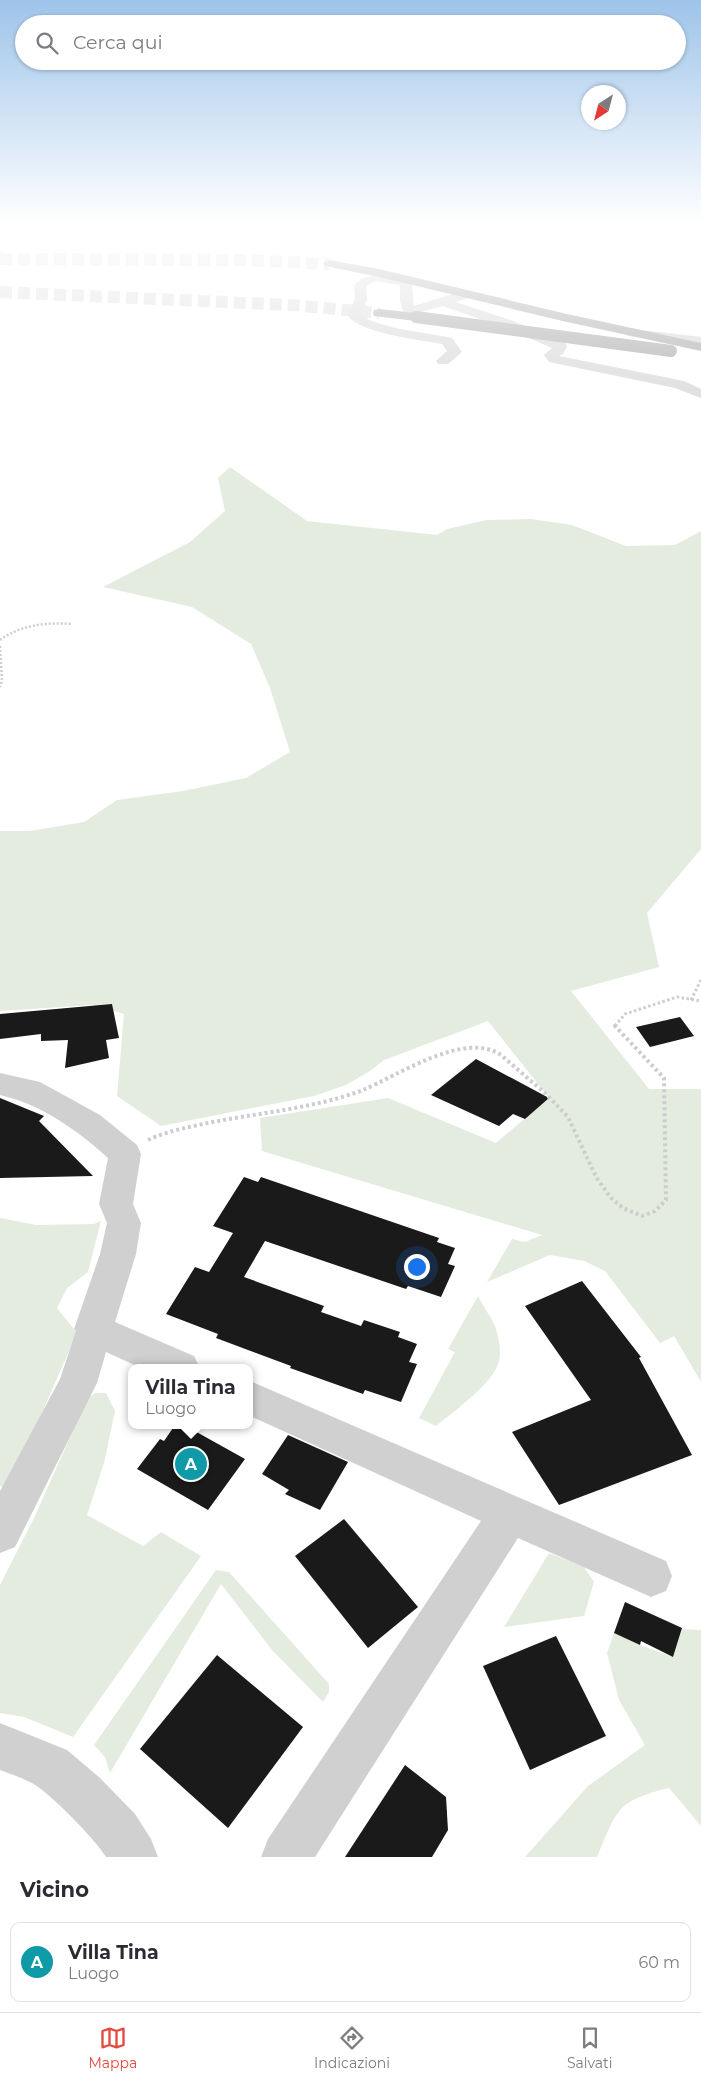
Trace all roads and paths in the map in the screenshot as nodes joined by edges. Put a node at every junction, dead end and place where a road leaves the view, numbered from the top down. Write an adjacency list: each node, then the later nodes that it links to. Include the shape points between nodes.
1 (356, 312): 11 (street, via 354,316 360,321 374,326 447,341 456,352)
2 (415, 312): 6 (street)
3 (472, 312): 12 (street, via 560,346 551,355 554,358 679,384)
4 (542, 312): 7 (highway)
5 (380, 313): 6 (highway)
6 (408, 314): 10 (highway, bridge)
7 (633, 333): 8 (street); 9 (highway)
8 (701, 341)
9 (701, 347)
10 (701, 356)
11 (443, 361)
12 (701, 394)
13 (71, 624): 14 (path, via 38,624)
14 (0, 640)
15 (0, 646): 16 (path)
16 (0, 687)
17 (701, 980): 18 (path)
18 (691, 1000): 19 (path); 21 (path, via 677,997 625,1014 615,1026 664,1078 666,1200 655,1211 642,1216 623,1208 609,1196 580,1147 568,1115 496,1051 478,1047 440,1056 348,1095 161,1133)
19 (701, 1001)
20 (0, 1084): 21 (street, via 29,1090 89,1123)
21 (125, 1154): 22 (street, via 116,1204 124,1223 118,1254)
22 (93, 1329): 23 (street); 26 (street, via 78,1383)
23 (172, 1364)
24 (253, 1399): 25 (street)
25 (510, 1513): 27 (street); 30 (street)
26 (0, 1533)
27 (651, 1576)
28 (0, 1746): 29 (street, via 50,1767 118,1831)
29 (133, 1857)
30 (286, 1857)

